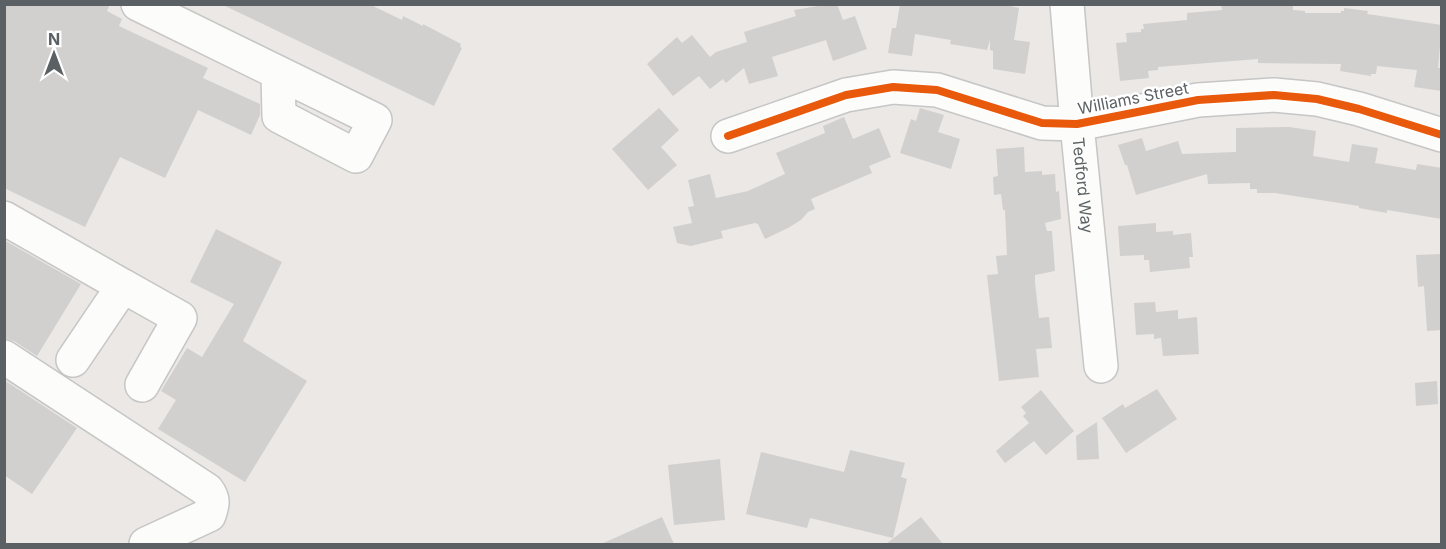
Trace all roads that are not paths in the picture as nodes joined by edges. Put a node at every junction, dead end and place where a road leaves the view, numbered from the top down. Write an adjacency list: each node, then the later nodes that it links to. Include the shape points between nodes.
1 (138, 4): 3 (street)
2 (1067, 4): 4 (street, Tedford Way)
3 (278, 73)
4 (1077, 124): 5 (street, Williams Street, via 1198,100 1274,95 1317,99 1359,109); 6 (street, Williams Street, via 1042,123 937,90 893,87 846,95); 11 (street, Tedford Way)
5 (1442, 135)
6 (728, 136)
7 (4, 218): 8 (street)
8 (123, 286): 10 (street); 12 (street, via 180,318)
9 (4, 357): 13 (street, via 207,490 213,506 209,515)
10 (73, 360)
11 (1101, 366)
12 (142, 385)
13 (147, 544)

